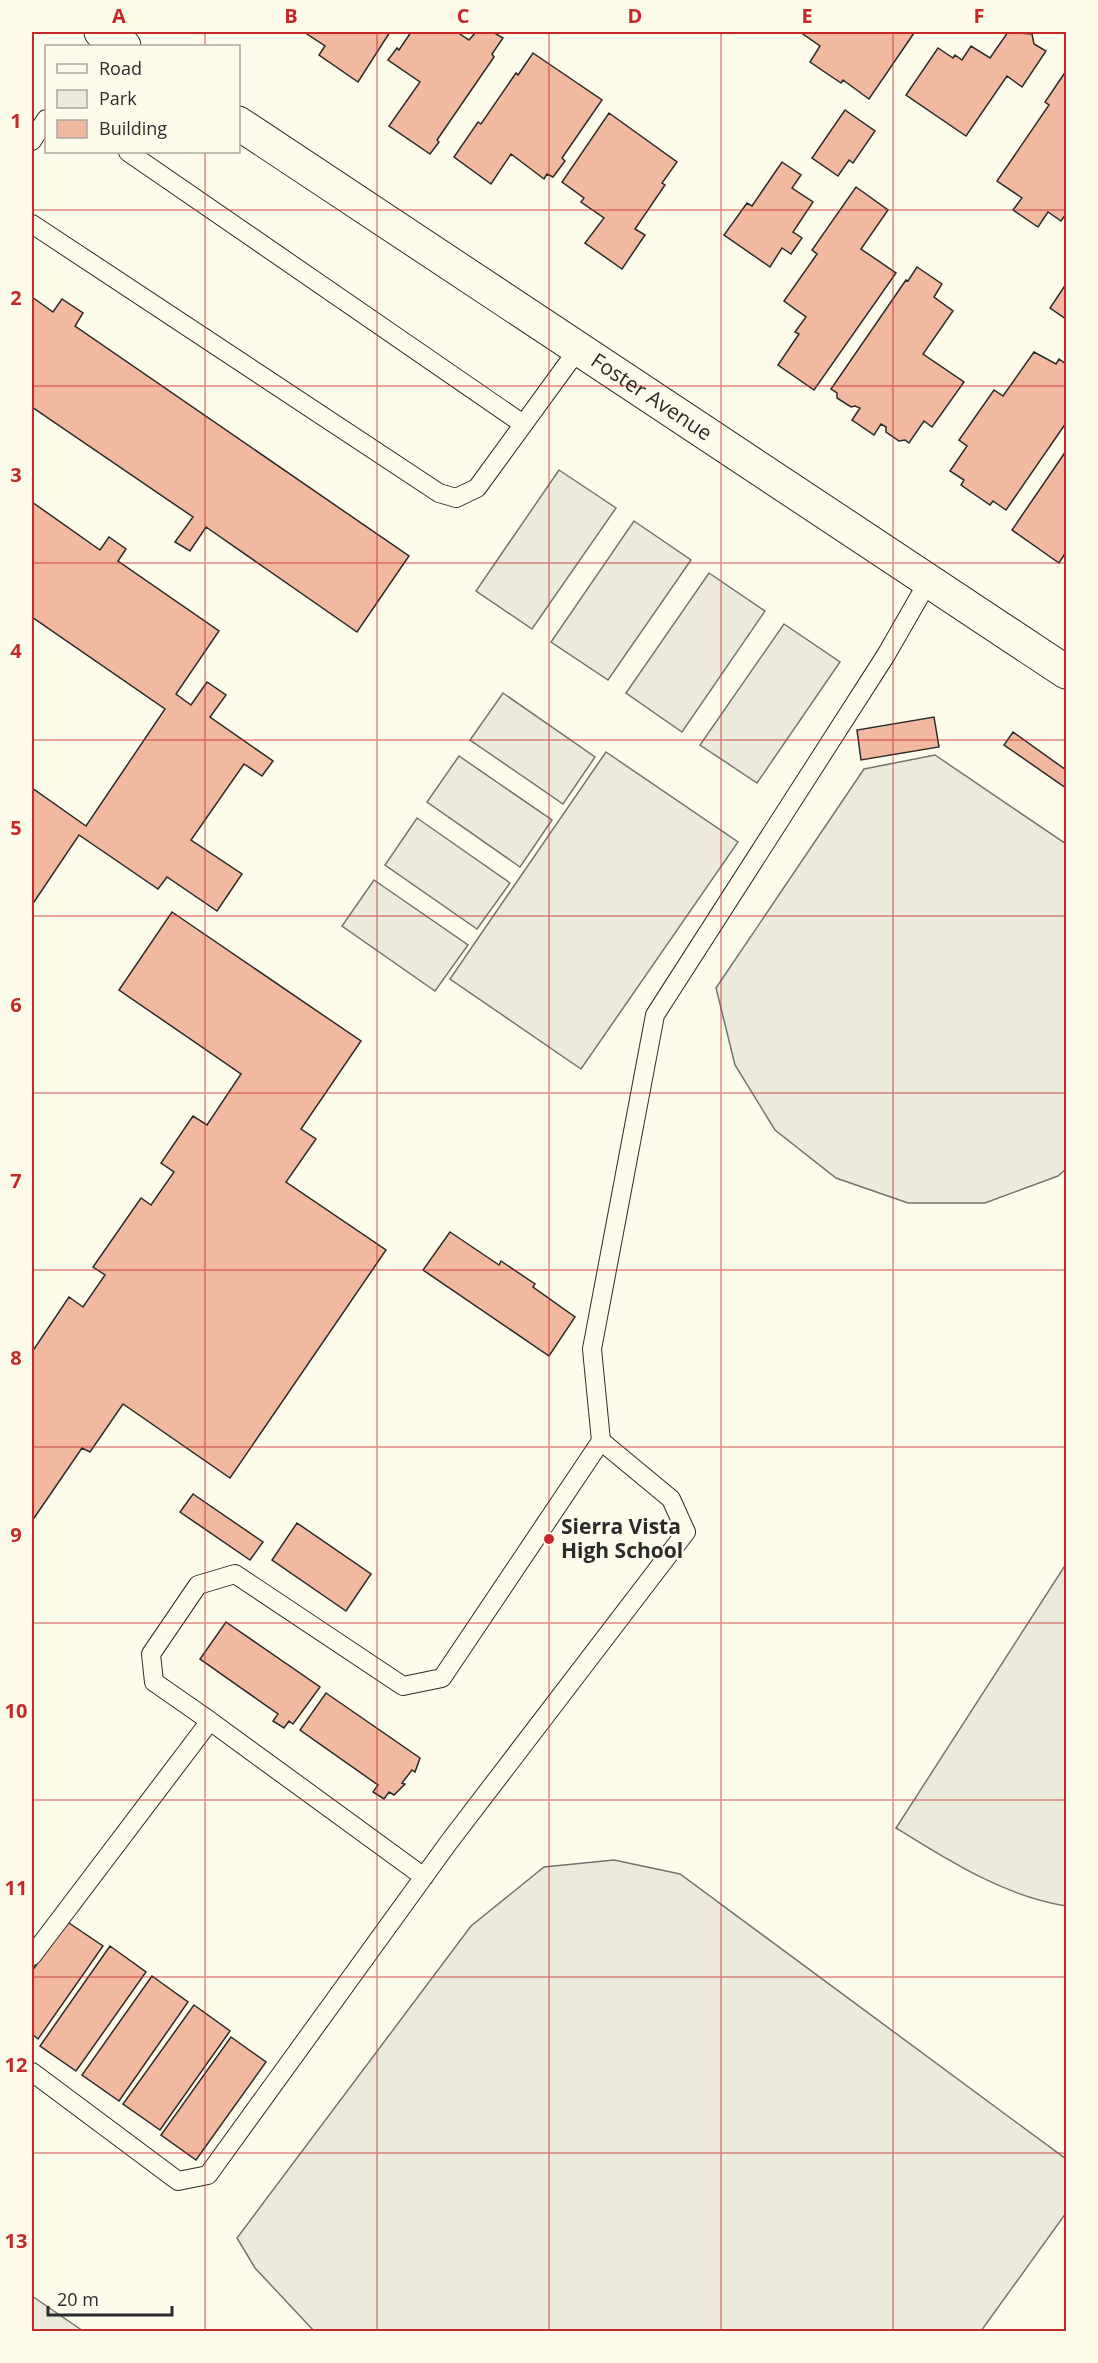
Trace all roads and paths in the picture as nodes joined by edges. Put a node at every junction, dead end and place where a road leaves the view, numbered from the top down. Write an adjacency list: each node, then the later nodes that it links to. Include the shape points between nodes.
1 (45, 121): 3 (lane)
2 (240, 124): 6 (street, Foster Avenue)
3 (32, 141)
4 (129, 153): 7 (lane)
5 (32, 224): 7 (lane, via 439,494 456,498 477,488)
6 (579, 348): 7 (lane); 8 (street, Foster Avenue)
7 (524, 424)
8 (929, 580): 9 (street, Foster Avenue); 10 (lane, via 886,655 655,1015 592,1349)
9 (1066, 672)
10 (601, 1441): 11 (lane, via 442,1678 403,1686 235,1574 198,1585 151,1654 154,1682); 12 (lane, via 671,1500 687,1532)
11 (210, 1721): 12 (lane); 13 (lane)
12 (424, 1877): 14 (lane, via 208,2175 178,2181)
13 (32, 1956)
14 (32, 2072)

